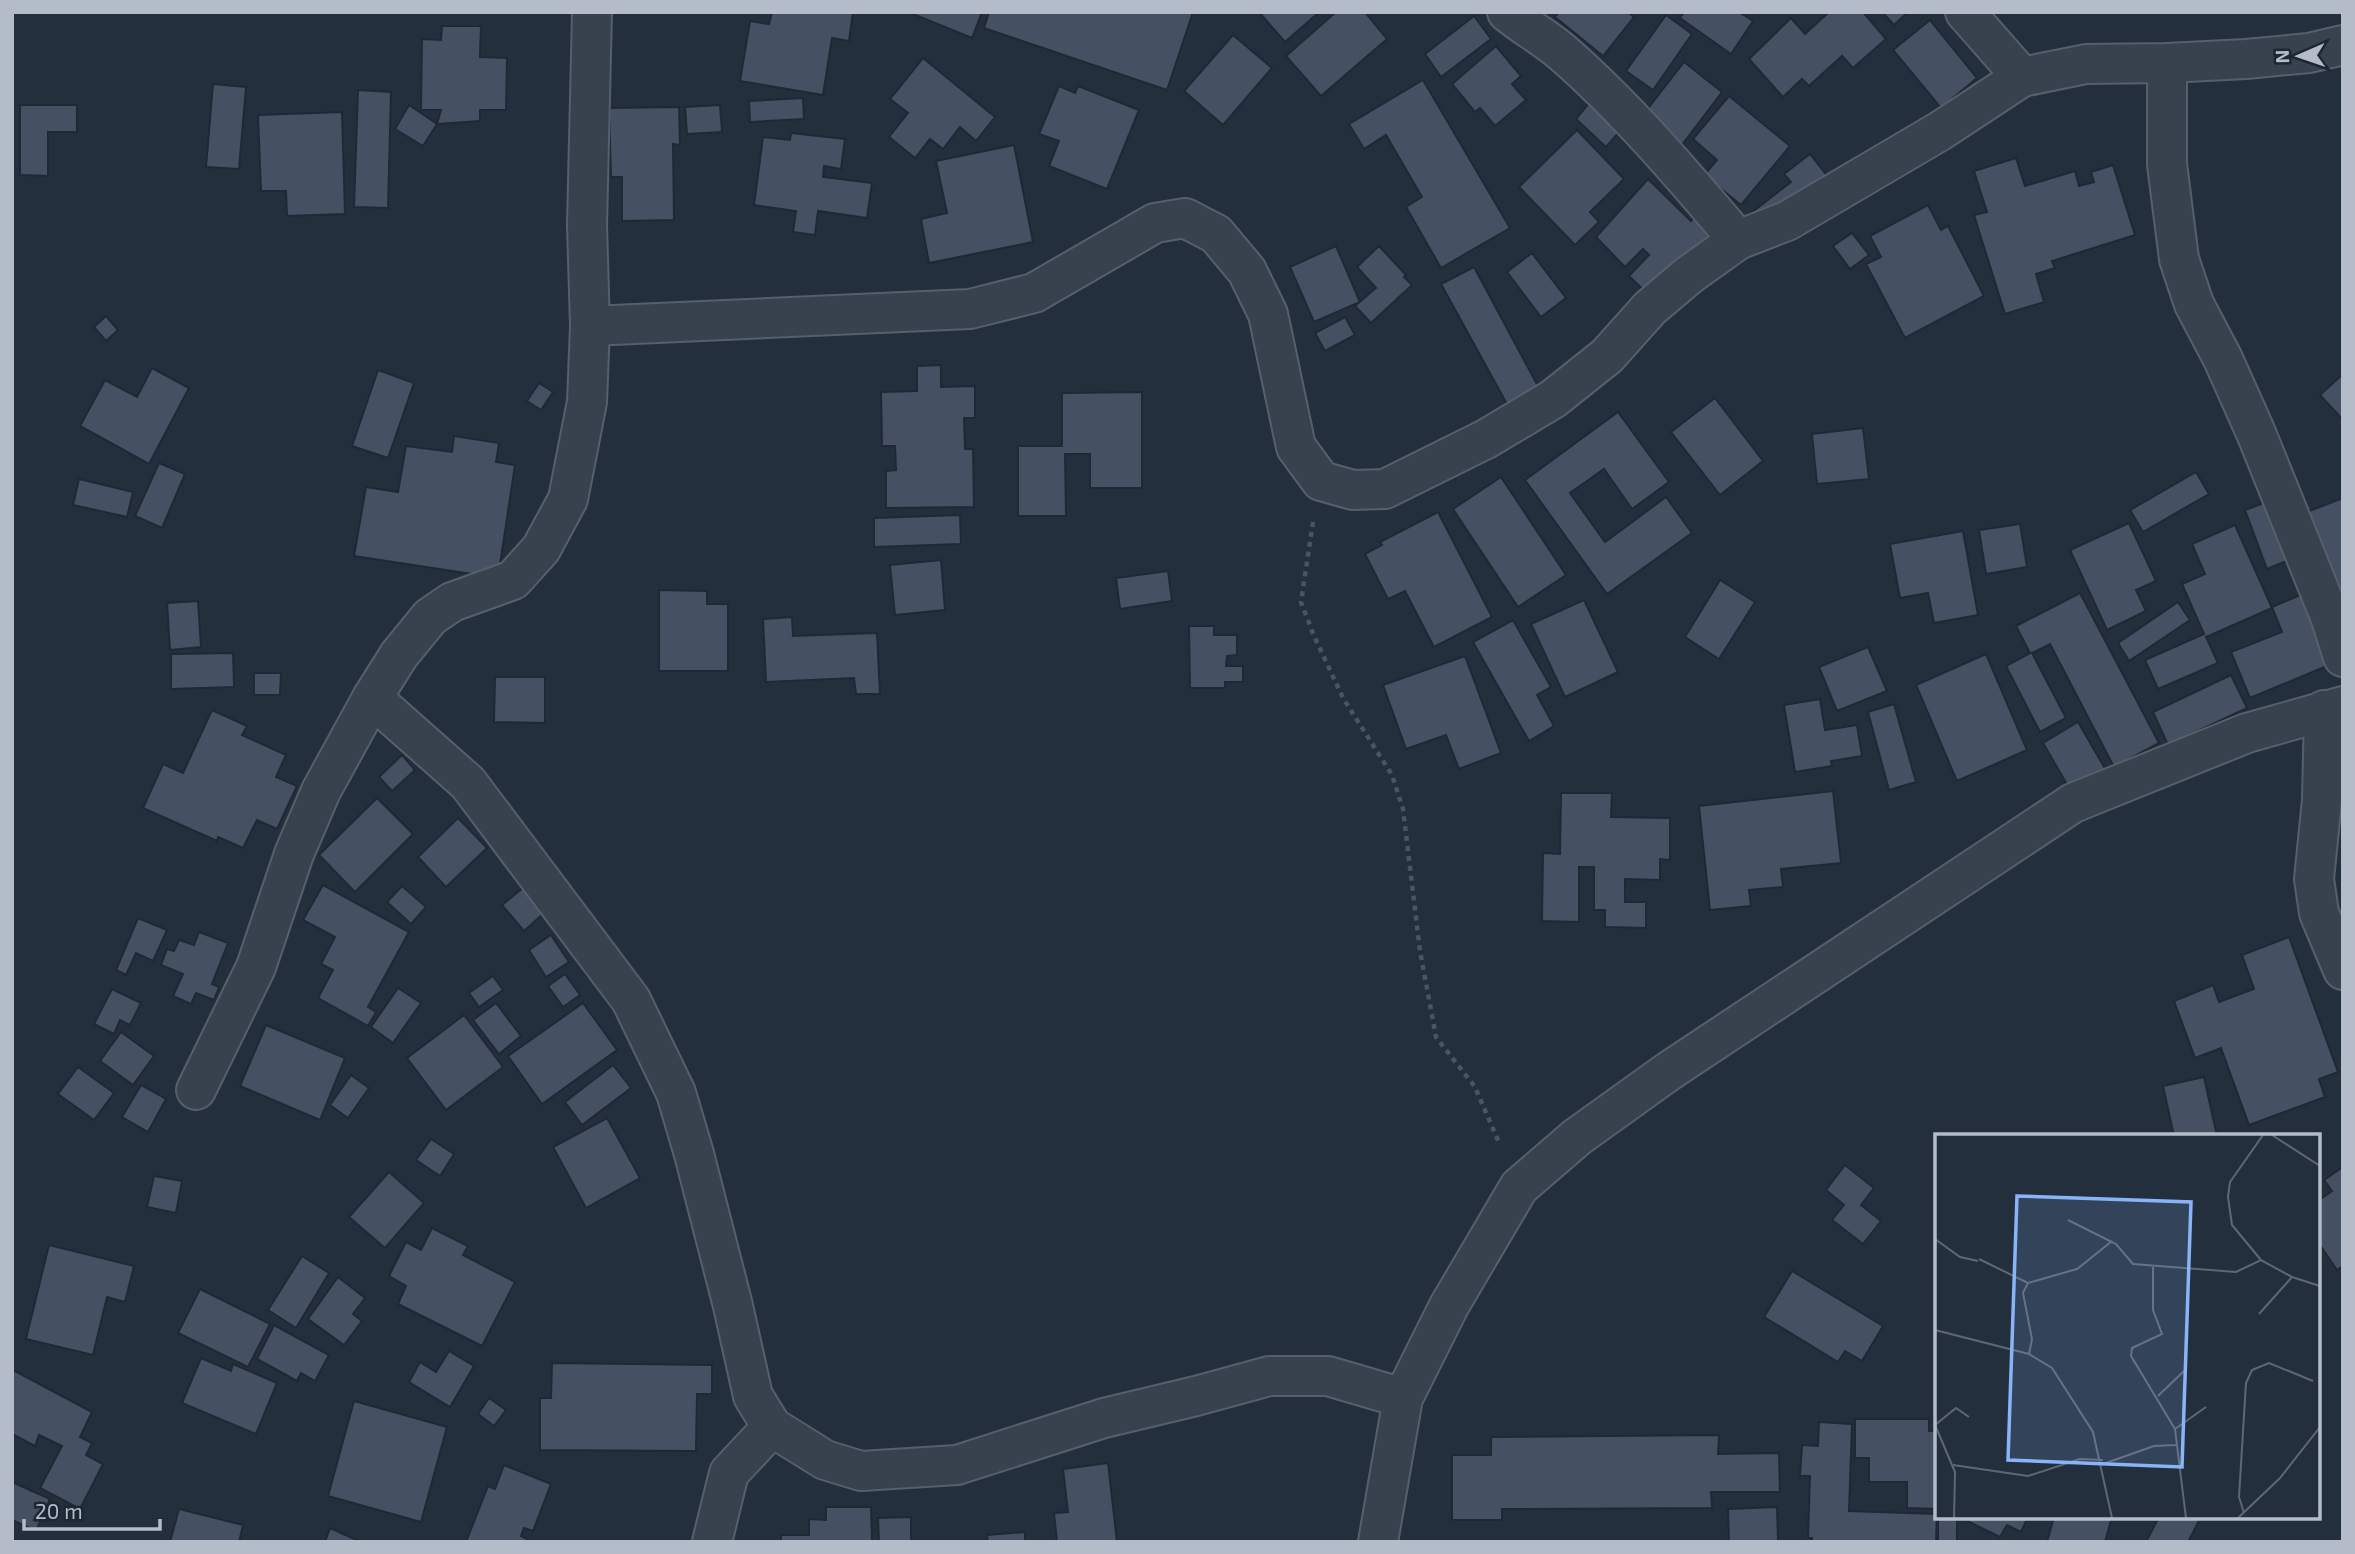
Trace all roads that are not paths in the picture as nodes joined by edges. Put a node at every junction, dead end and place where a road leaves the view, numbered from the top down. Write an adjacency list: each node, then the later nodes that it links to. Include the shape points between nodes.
1 (593, 12): 8 (street, via 587,225)
2 (1507, 12): 7 (street, via 1561,51 1618,105)
3 (1965, 12): 6 (street)
4 (2343, 45): 5 (street, via 2309,53)
5 (2167, 63): 6 (street, via 2086,64); 9 (street, via 2167,164 2179,259 2194,304 2256,433)
6 (2022, 77): 7 (street, via 1787,221)
7 (1738, 240): 8 (street, via 1650,308 1607,356 1553,399 1486,439 1385,489 1353,489 1321,481 1296,447 1268,314 1247,271 1216,234 1185,218 1155,223 1034,293 970,309)
8 (590, 326): 10 (street, via 587,402 568,499 541,549 513,580 452,602 430,617)
9 (2343, 657)
10 (372, 698): 13 (street, via 321,791 294,854 256,967); 15 (street, via 468,783 631,1000 676,1093 753,1396)
11 (2333, 708): 12 (street, via 2314,879 2319,913); 14 (street, via 2247,733 2073,803 1577,1137 1519,1187 1449,1306)
12 (2343, 970)
13 (197, 1090)
14 (1404, 1398): 15 (street, via 1328,1376 1269,1376 1104,1418 957,1465 861,1471 825,1460); 17 (street)
15 (772, 1427): 16 (street, via 729,1473)
16 (712, 1542)
17 (1378, 1542)

